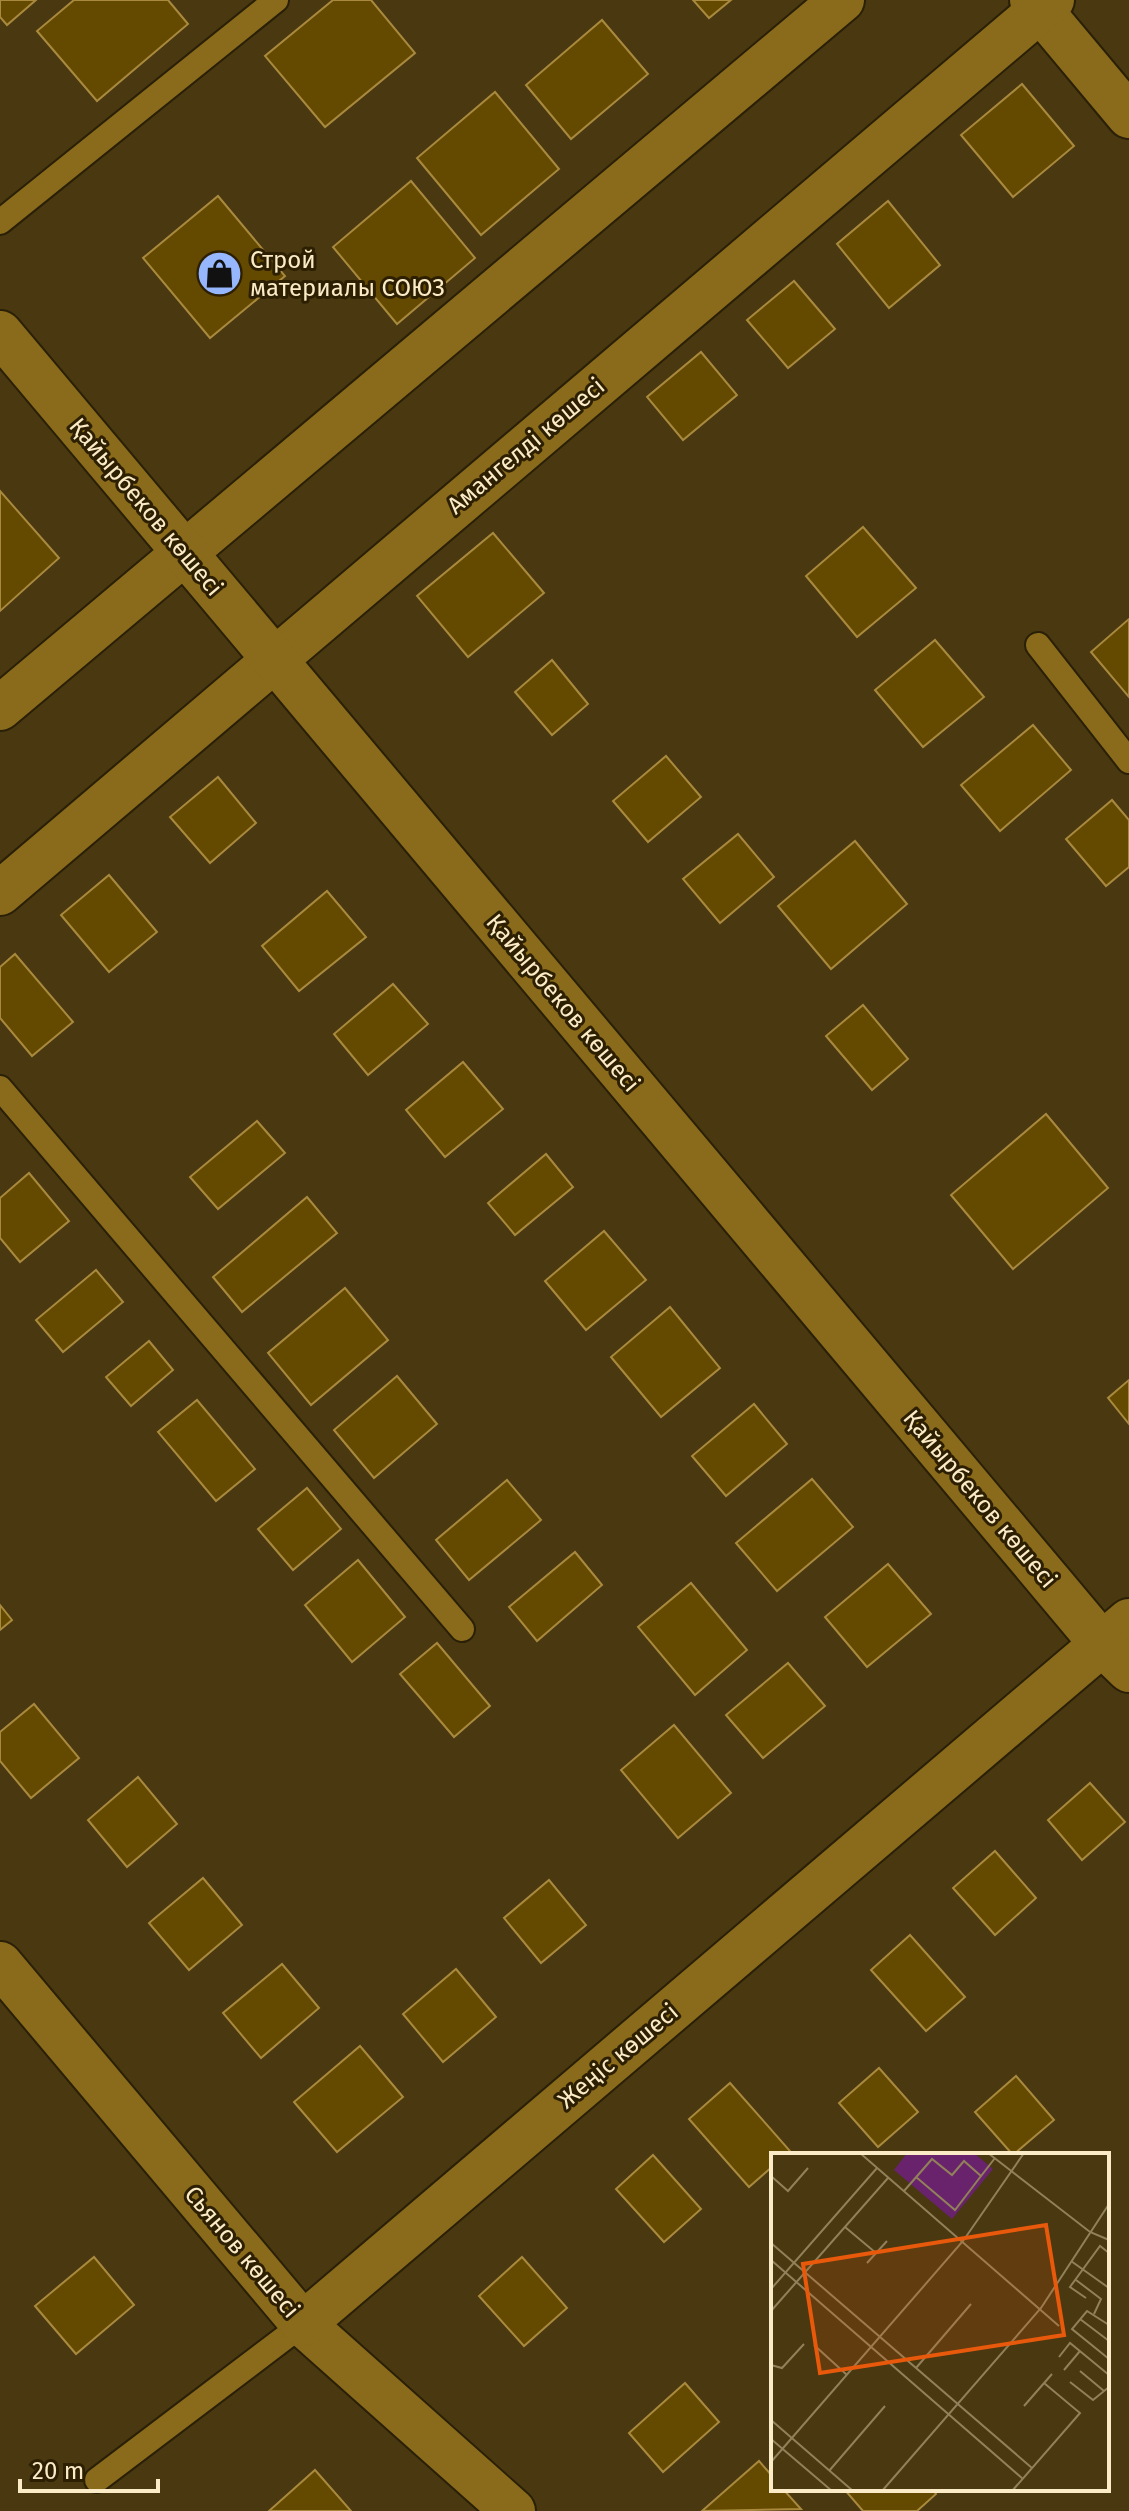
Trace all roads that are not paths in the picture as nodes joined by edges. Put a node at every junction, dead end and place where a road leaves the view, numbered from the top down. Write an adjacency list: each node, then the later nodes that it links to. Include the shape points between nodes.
1 (276, 0): 5 (lane)
2 (842, 0): 7 (street)
3 (1042, 3): 4 (street); 9 (street, Амангелді көшесі)
4 (1129, 116)
5 (0, 222)
6 (0, 333): 7 (street, Қайырбеков көшесі)
7 (184, 553): 9 (street, Қайырбеков көшесі); 10 (street)
8 (1038, 645): 11 (lane)
9 (274, 660): 12 (street, Амангелді көшесі); 15 (street, Қайырбеков көшесі)
10 (0, 708)
11 (1126, 752)
12 (0, 893)
13 (0, 1088): 14 (lane)
14 (462, 1629)
15 (1120, 1645): 17 (street, Жеңіс көшесі)
16 (0, 1964): 17 (street, Сьянов көшесі)
17 (303, 2324): 18 (lane, Жеңіс көшесі); 19 (street, Сьянов көшесі)
18 (97, 2480)
19 (513, 2511)

